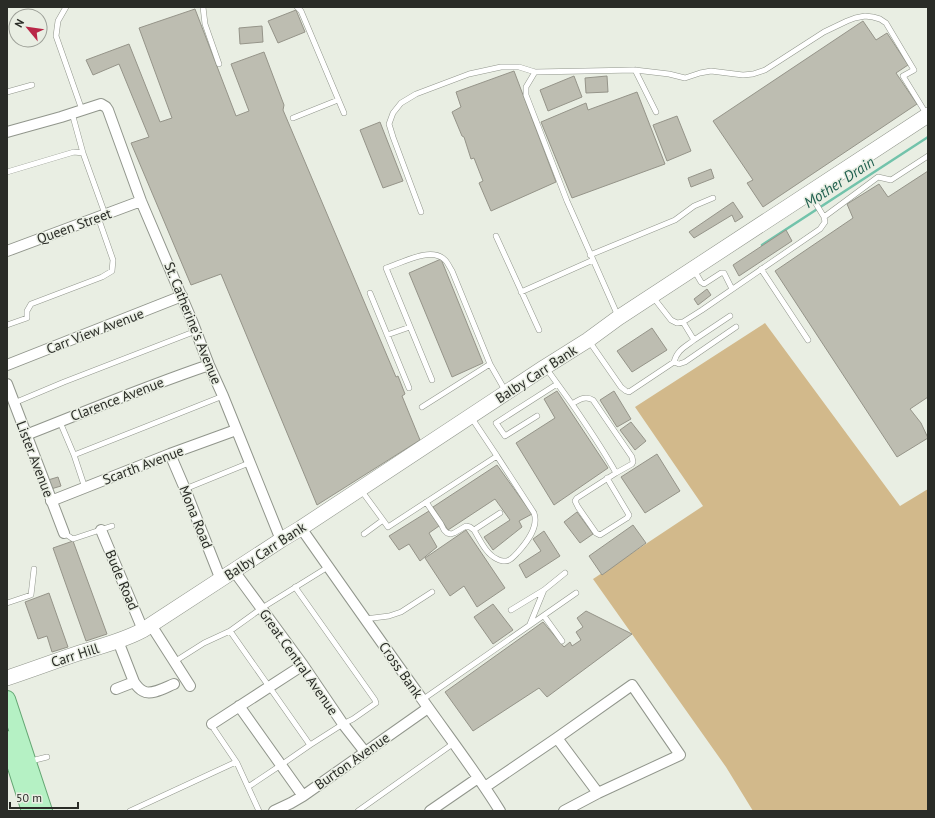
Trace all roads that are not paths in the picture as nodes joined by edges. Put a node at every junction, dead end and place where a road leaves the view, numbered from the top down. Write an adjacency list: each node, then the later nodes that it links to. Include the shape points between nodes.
1 (66, 7): 10 (lane, via 58,21 56,36)
2 (204, 7): 4 (lane, via 205,24)
3 (297, 7): 9 (lane, via 301,11)
4 (220, 64)
5 (635, 70): 6 (lane); 11 (lane); 13 (lane, via 685,78 711,71 753,74 765,70 824,32 847,21 865,16 873,17 886,23 914,70 903,76)
6 (535, 72): 22 (lane, via 501,67 470,74 416,94 401,103 389,124); 27 (lane, via 526,87 526,95 567,201)
7 (32, 84): 8 (lane)
8 (7, 92)
9 (338, 100): 12 (lane); 14 (lane)
10 (77, 111): 15 (street); 16 (lane); 21 (street, St. Catherine's Avenue, via 101,104 106,107)
11 (656, 112)
12 (344, 113)
13 (928, 115): 20 (street, Balby Carr Bank)
14 (293, 118)
15 (7, 132)
16 (83, 153): 18 (lane, via 74,152); 24 (lane)
17 (928, 156): 23 (lane, via 890,180 878,177)
18 (7, 172)
19 (712, 198): 27 (lane, via 694,206 675,220)
20 (812, 198): 23 (lane); 28 (street, Balby Carr Bank)
21 (141, 201): 24 (street, Queen Street); 33 (street, St. Catherine's Avenue)
22 (421, 212)
23 (823, 215): 29 (lane, via 825,222 820,229)
24 (101, 216): 26 (street, Queen Street); 38 (lane, via 113,260 112,271 31,304 27,318)
25 (496, 236): 31 (lane)
26 (7, 251)
27 (592, 257): 31 (lane); 36 (lane)
28 (694, 269): 30 (lane, via 704,284 724,273); 34 (street, Balby Carr Bank)
29 (761, 269): 30 (lane); 46 (lane)
30 (732, 289): 37 (lane)
31 (521, 292): 41 (lane)
32 (370, 293): 43 (lane)
33 (182, 296): 42 (street, St. Catherine's Avenue); 49 (street, Carr View Avenue)
34 (652, 296): 36 (street, Balby Carr Bank); 37 (lane, via 672,320 677,323)
35 (730, 316): 45 (lane)
36 (618, 318): 44 (street, Balby Carr Bank)
37 (683, 322): 45 (lane)
38 (7, 325)
39 (410, 327): 43 (lane); 48 (lane, via 386,268 422,255 438,256 446,260 452,271); 52 (lane)
40 (736, 327): 47 (lane, via 685,362)
41 (538, 330)
42 (196, 331): 50 (street, St. Catherine's Avenue); 58 (lane)
43 (387, 335): 55 (lane)
44 (588, 340): 47 (lane, via 621,387 629,392); 51 (street, Balby Carr Bank)
45 (694, 340): 47 (lane, via 679,350)
46 (808, 340)
47 (674, 362)
48 (490, 364): 56 (lane); 60 (lane)
49 (7, 365)
50 (209, 365): 57 (street, St. Catherine's Avenue); 63 (street, Clarence Avenue)
51 (545, 367): 54 (lane); 56 (street, Balby Carr Bank)
52 (432, 380)
53 (7, 384): 58 (street, Lister Avenue)
54 (557, 384): 59 (lane); 62 (lane, via 496,423 505,436)
55 (409, 388)
56 (506, 393): 61 (street, Balby Carr Bank)
57 (222, 396): 64 (street, St. Catherine's Avenue); 67 (lane)
58 (14, 403): 65 (street, Lister Avenue)
59 (572, 404): 70 (lane); 70 (lane, via 585,397 593,400 632,457 632,464)
60 (422, 407)
61 (471, 416): 68 (lane); 74 (street, Balby Carr Bank)
62 (537, 416)
63 (60, 422): 65 (street, Clarence Avenue); 67 (lane)
64 (236, 430): 66 (street, Scarth Avenue); 69 (street, St. Catherine's Avenue)
65 (26, 435): 75 (street, Lister Avenue)
66 (170, 454): 72 (street, Scarth Avenue); 73 (street, Mona Road)
67 (74, 455): 72 (lane)
68 (497, 456): 76 (lane); 82 (lane, via 534,513 534,528 525,544 510,560 504,561 488,552)
69 (249, 464): 73 (lane); 85 (street, St. Catherine's Avenue)
70 (616, 473): 71 (lane)
71 (607, 478): 71 (lane, via 575,501 596,533 600,535 629,515)
72 (85, 488): 75 (street, Scarth Avenue)
73 (185, 489): 90 (street, Mona Road)
74 (360, 489): 78 (lane); 80 (street, Balby Carr Bank)
75 (51, 501): 83 (street, Lister Avenue)
76 (426, 502): 78 (lane, via 388,527); 82 (lane, via 447,533 454,533 466,526)
77 (500, 513): 82 (lane)
78 (383, 520): 84 (lane)
79 (112, 526): 81 (lane)
80 (301, 528): 85 (street, Balby Carr Bank); 86 (street, Cross Bank)
81 (101, 530): 83 (lane, via 74,539); 101 (street, Bude Road)
82 (474, 530)
83 (64, 533)
84 (364, 534)
85 (281, 540): 88 (street, Balby Carr Bank)
86 (328, 567): 91 (lane); 99 (street, Cross Bank)
87 (34, 569): 95 (lane, via 31,595)
88 (234, 571): 90 (street, Balby Carr Bank); 96 (street, Great Central Avenue)
89 (565, 573): 92 (lane)
90 (221, 580): 101 (street, Balby Carr Bank)
91 (295, 587): 96 (lane); 117 (lane, via 375,700 376,703)
92 (544, 590): 97 (lane); 100 (lane)
93 (432, 592): 99 (lane, via 400,612)
94 (576, 593): 98 (lane)
95 (7, 603)
96 (262, 608): 102 (lane); 106 (street, Great Central Avenue)
97 (511, 610)
98 (544, 616): 100 (lane); 104 (lane)
99 (365, 620): 114 (street, Cross Bank)
100 (530, 625): 114 (lane)
101 (147, 627): 103 (street, Carr Hill); 105 (street, Bude Road)
102 (230, 631): 105 (lane, via 204,643); 111 (lane)
103 (118, 641): 107 (street, Carr Hill); 108 (street)
104 (562, 641)
105 (174, 662): 110 (street, Bude Road)
106 (303, 665): 111 (street); 117 (street, Great Central Avenue)
107 (7, 678)
108 (134, 682): 109 (street, via 148,693); 112 (street)
109 (174, 684)
110 (190, 686)
111 (269, 687): 115 (street); 121 (lane)
112 (116, 689)
113 (7, 699): 124 (main road)
114 (425, 704): 120 (street, Cross Bank); 122 (street, Burton Avenue)
115 (239, 706): 116 (street); 126 (street)
116 (212, 724): 125 (lane)
117 (343, 724): 121 (lane); 122 (street, Great Central Avenue)
118 (557, 738): 130 (street); 131 (street); 131 (street, via 632,685 680,755)
119 (7, 739): 127 (main road)
120 (454, 742): 128 (street, Cross Bank); 138 (lane)
121 (310, 745): 126 (lane)
122 (365, 752): 132 (street, Burton Avenue)
123 (47, 757): 124 (lane)
124 (28, 762): 134 (main road)
125 (236, 762): 129 (lane); 135 (lane)
126 (282, 765): 129 (lane); 132 (street)
127 (13, 777): 133 (main road)
128 (478, 778): 130 (street, Cross Bank); 139 (street)
129 (248, 787): 136 (lane)
130 (485, 787): 140 (street, Cross Bank)
131 (598, 793): 141 (street)
132 (303, 796): 137 (street, Burton Avenue)
133 (30, 811)
134 (44, 811)
135 (130, 811)
136 (259, 811)
137 (274, 811)
138 (358, 811)
139 (430, 811)
140 (500, 811)
141 (564, 811)

